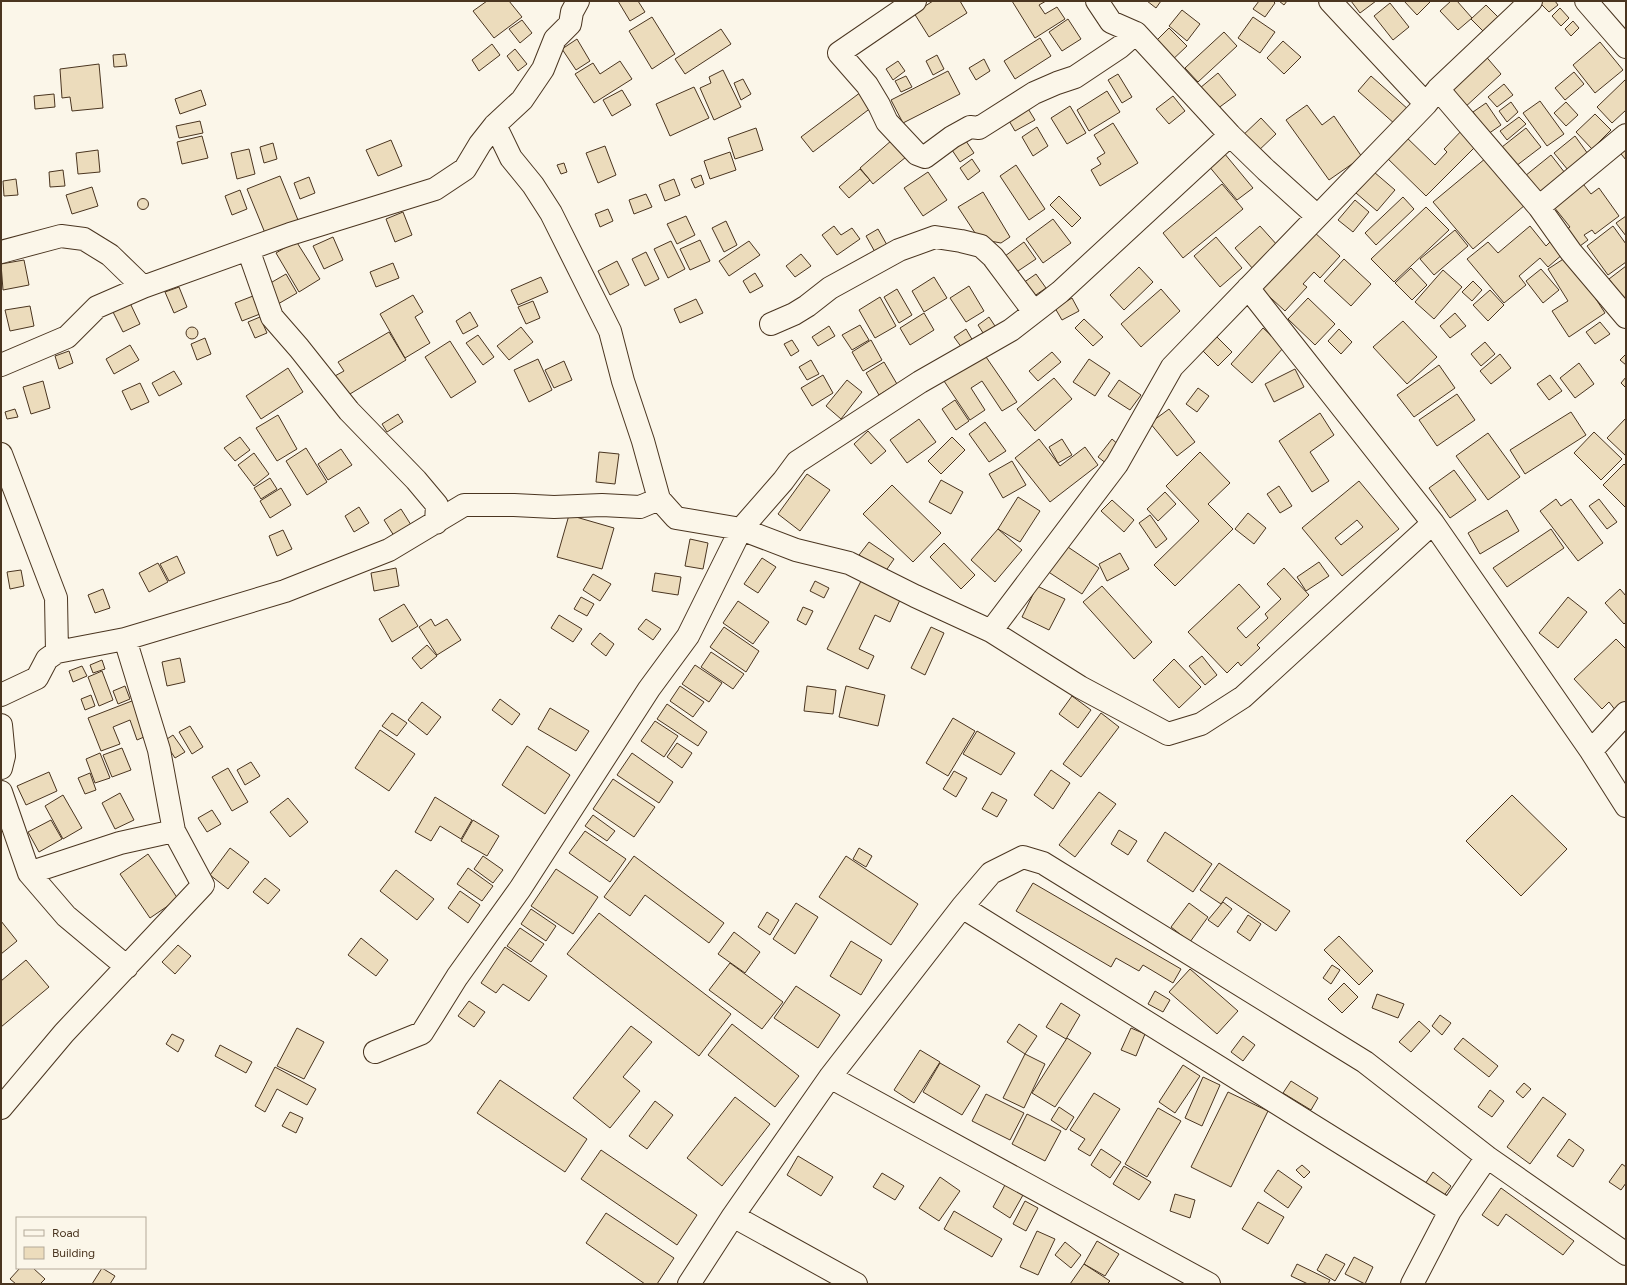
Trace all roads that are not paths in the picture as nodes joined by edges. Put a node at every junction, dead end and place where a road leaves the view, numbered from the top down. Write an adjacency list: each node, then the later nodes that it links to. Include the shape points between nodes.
1 (578, 1): 10 (street, via 572,12 570,24 555,39 543,69 522,100)
2 (915, 1): 7 (street, via 839,53 867,85 880,104 887,122 917,154 925,157 970,127 979,128 1034,93 1075,77)
3 (1097, 1): 7 (street, via 1111,22)
4 (1330, 1): 9 (street)
5 (1531, 1): 9 (street)
6 (1586, 1): 8 (street)
7 (1136, 33): 11 (street)
8 (1626, 47)
9 (1432, 96): 13 (street); 14 (street)
10 (495, 125): 15 (street, via 465,169 435,189); 24 (street, via 511,158 551,213 610,331)
11 (1230, 135): 14 (street); 19 (street, via 1060,292)
12 (1626, 135): 13 (street)
13 (1539, 207): 20 (street, via 1571,252)
14 (1317, 216): 18 (street)
15 (248, 249): 17 (street); 25 (street, via 272,317 349,411 437,505)
16 (1, 252): 17 (street, via 61,236 84,239 110,255)
17 (142, 287): 22 (street, via 97,307 67,337)
18 (1248, 288): 26 (street); 28 (street, via 1172,367 1117,464)
19 (1034, 312): 21 (street, via 993,257 981,246 934,237 899,250 830,288 801,310); 27 (street, via 1011,330 920,382 797,462)
20 (1626, 316)
21 (771, 324)
22 (1, 365)
23 (1, 454): 30 (street, via 56,598)
24 (659, 498): 25 (street, via 640,507 464,505); 27 (street, via 676,518)
25 (436, 523): 29 (street, via 389,550 285,591)
26 (1433, 523): 28 (street, via 1243,697 1201,724 1168,734 1080,687); 34 (street)
27 (741, 529): 28 (street, via 796,550 849,562); 42 (street, via 688,636 649,689 422,1033)
28 (991, 631)
29 (125, 639): 30 (street); 38 (street, via 159,750)
30 (57, 652): 31 (street, via 47,659 37,678)
31 (1, 695)
32 (1626, 713): 34 (street)
33 (1, 725): 35 (street, via 4,756)
34 (1591, 751): 37 (street)
35 (1, 768)
36 (1, 792): 39 (street)
37 (1626, 806)
38 (174, 831): 39 (street, via 120,843); 41 (street, via 203,886)
39 (29, 873): 41 (street, via 66,916)
40 (962, 907): 43 (street); 45 (street, via 991,873 1023,857 1043,863 1365,1062); 46 (street)
41 (127, 967): 44 (street, via 64,1033)
42 (375, 1052)
43 (830, 1078): 47 (street); 51 (street)
44 (1, 1108)
45 (1487, 1157): 46 (street); 48 (street)
46 (1450, 1211): 52 (street)
47 (733, 1216): 49 (street); 50 (street)
48 (1626, 1254)
49 (689, 1284)
50 (856, 1284)
51 (1209, 1284)
52 (1412, 1284)

